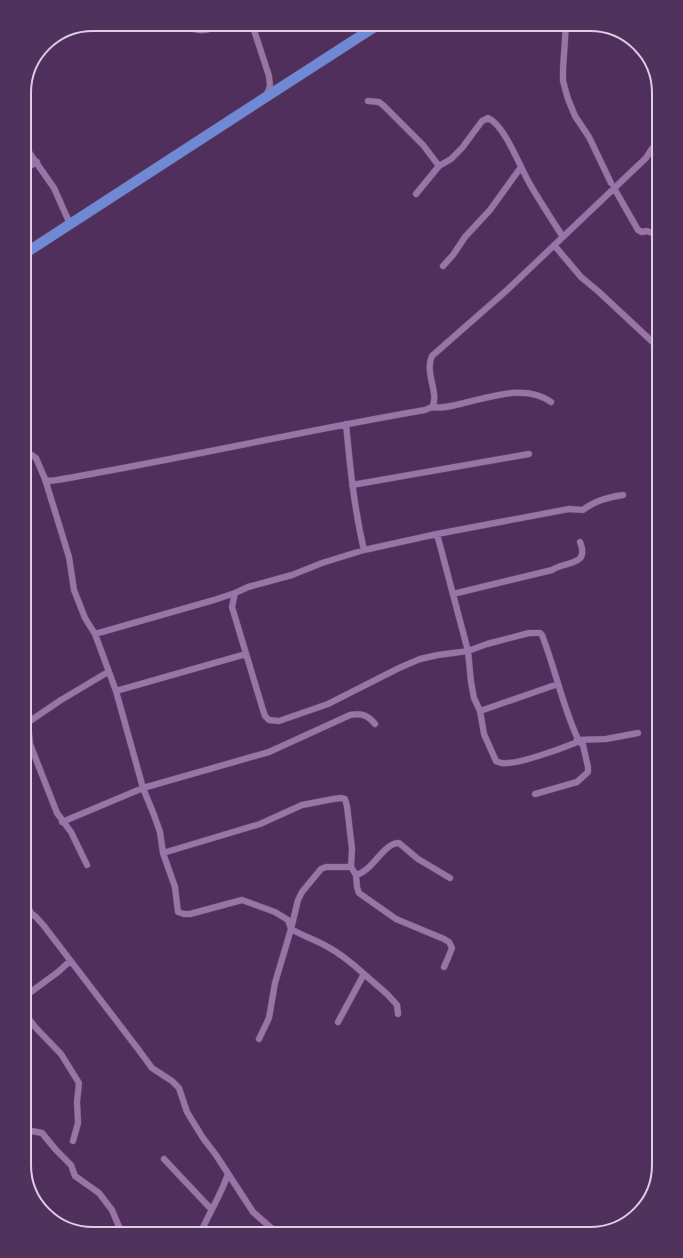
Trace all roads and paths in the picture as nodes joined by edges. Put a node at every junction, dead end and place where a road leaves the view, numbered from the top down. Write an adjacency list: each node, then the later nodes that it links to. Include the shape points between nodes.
1 (254, 31): 4 (street, via 269,76 270,86)
2 (368, 31): 4 (main road)
3 (565, 31): 12 (street, via 562,69 568,99 574,116 589,137)
4 (266, 97): 14 (main road)
5 (368, 101): 10 (street, via 379,102 384,106)
6 (652, 149): 12 (street, via 646,158)
7 (31, 154): 8 (street)
8 (37, 162): 9 (street); 14 (street, via 54,188)
9 (31, 165)
10 (439, 166): 11 (street, via 462,148 482,121 488,118 496,123 506,138); 13 (street)
11 (520, 167): 16 (street); 19 (street, via 490,210)
12 (612, 185): 15 (street, via 638,230); 16 (street)
13 (416, 194)
14 (70, 224): 18 (main road)
15 (652, 233)
16 (563, 236): 17 (street)
17 (554, 245): 20 (street, via 581,277); 22 (street, via 432,356 429,369 434,400)
18 (31, 249)
19 (442, 266)
20 (652, 341)
21 (551, 402): 22 (street, via 526,392 446,407)
22 (432, 407): 23 (street)
23 (346, 424): 26 (street, via 120,470 49,481); 27 (street)
24 (529, 454): 27 (street)
25 (31, 455): 26 (street, via 36,458)
26 (45, 479): 34 (street, via 69,557 74,590 85,618)
27 (352, 485): 31 (street)
28 (623, 494): 29 (street, via 605,498 583,510 569,510)
29 (437, 534): 31 (street); 33 (street)
30 (580, 542): 33 (street, via 583,549 579,560 552,570)
31 (364, 550): 32 (street)
32 (235, 593): 34 (street); 36 (street, via 232,607)
33 (452, 594): 35 (street)
34 (96, 634): 37 (street)
35 (468, 651): 36 (street, via 420,659 328,704 279,720 269,720 265,716); 38 (street, via 522,635 540,633); 40 (street, via 474,698)
36 (246, 654): 39 (street)
37 (108, 672): 39 (street); 41 (street)
38 (558, 684): 40 (street); 44 (street)
39 (116, 691): 46 (street)
40 (480, 711): 44 (street, via 489,746 496,761 502,763 541,756 571,745)
41 (31, 721)
42 (375, 724): 46 (street, via 369,716 350,715 269,752)
43 (638, 733): 44 (street, via 606,739)
44 (577, 740): 47 (street, via 583,745 588,772 577,782)
45 (31, 747): 48 (street)
46 (143, 788): 48 (street); 49 (street, via 160,832)
47 (535, 794)
48 (62, 822): 50 (street, via 71,832)
49 (162, 853): 51 (street, via 260,824 292,808 341,798 345,799 347,806); 55 (street, via 175,887 178,912 190,914 242,900 286,918)
50 (87, 865)
51 (352, 866): 52 (street); 55 (street, via 326,866 321,869 298,900)
52 (356, 875): 53 (street, via 368,870 383,852 399,843 418,859); 57 (street, via 359,893 365,898 396,918 449,942 452,948)
53 (450, 878)
54 (31, 913): 56 (street, via 40,921)
55 (291, 929): 58 (street, via 329,948); 63 (street, via 275,983 270,1018)
56 (70, 961): 59 (street); 67 (street, via 148,1065 179,1088 187,1112)
57 (444, 966)
58 (364, 974): 60 (street, via 397,1005); 62 (street)
59 (31, 992)
60 (398, 1014)
61 (31, 1022): 65 (street, via 61,1054 79,1083 76,1102 78,1123)
62 (338, 1022)
63 (259, 1039)
64 (31, 1132): 69 (street, via 42,1133 71,1166 75,1176 100,1193 112,1210)
65 (73, 1141)
66 (164, 1159): 68 (street)
67 (228, 1174): 68 (street); 71 (street, via 253,1212)
68 (212, 1209): 70 (street)
69 (119, 1227)
70 (203, 1227)
71 (270, 1227)

